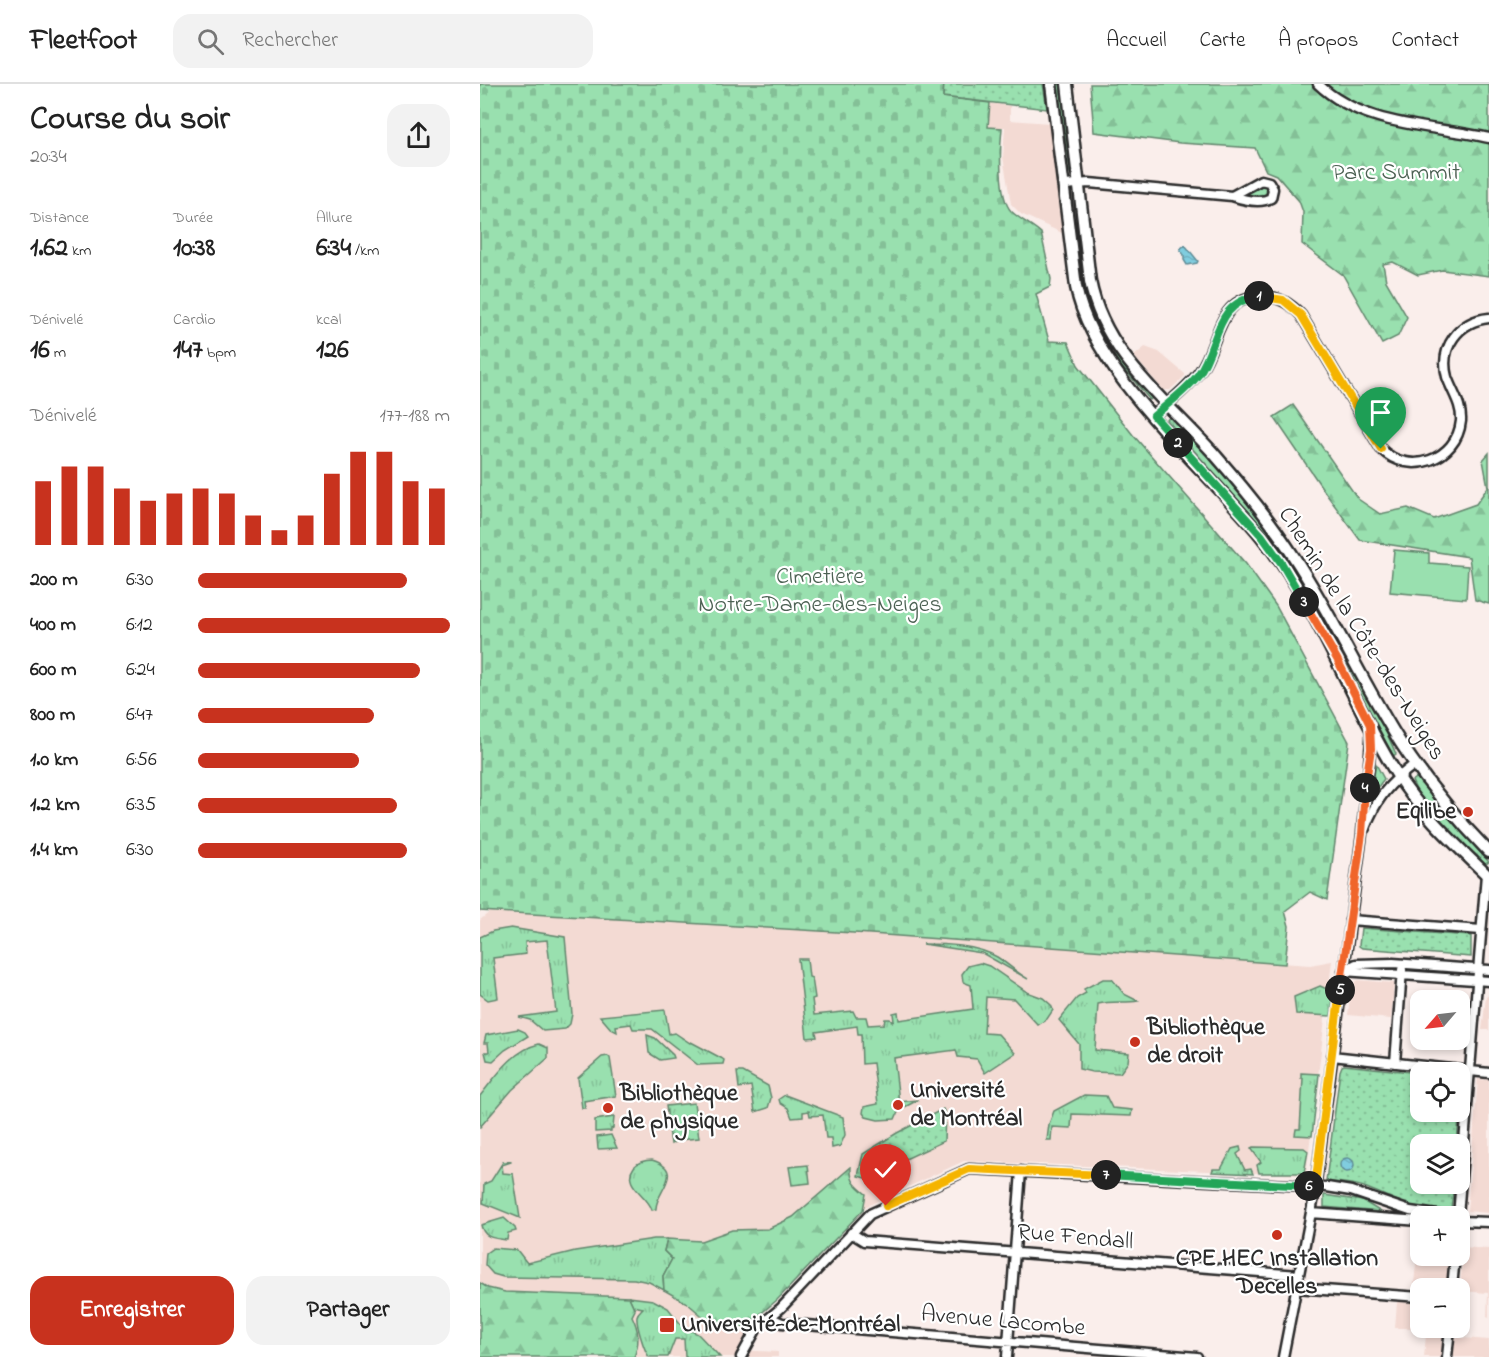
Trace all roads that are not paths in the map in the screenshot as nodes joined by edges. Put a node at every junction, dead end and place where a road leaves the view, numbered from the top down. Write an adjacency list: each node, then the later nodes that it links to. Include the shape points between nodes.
1 (1051, 84): 6 (main road, Chemin de la Côte-des-Neiges)
2 (1067, 84): 5 (main road, Chemin de la Côte-des-Neiges)
3 (1318, 84): 4 (street, via 1358,109 1384,118)
4 (1489, 138)
5 (1079, 183): 6 (street); 7 (street); 9 (main road, Chemin de la Côte-des-Neiges, via 1096,308 1123,354)
6 (1065, 185): 10 (main road, Chemin de la Côte-des-Neiges, via 1083,312 1113,366)
7 (1232, 196)
8 (1489, 318): 9 (street, via 1464,326 1449,345 1446,370 1460,409 1460,424 1448,449 1425,462 1402,462 1379,447 1301,315 1288,303 1273,297 1248,298 1229,310 1202,368)
9 (1167, 404): 10 (street); 12 (main road, Chemin de la Côte-des-Neiges, via 1223,464 1281,537)
10 (1154, 416): 11 (main road, Chemin de la Côte-des-Neiges, via 1274,552 1332,650)
11 (1370, 725): 13 (main road, Chemin de la Côte-des-Neiges); 14 (street)
12 (1415, 764): 13 (street); 15 (main road, Chemin de la Côte-des-Neiges, via 1443,802)
13 (1398, 777): 14 (street, via 1378,800); 16 (main road, Chemin de la Côte-des-Neiges, via 1428,815)
14 (1362, 834): 17 (street)
15 (1488, 850)
16 (1488, 876): 18 (street)
17 (1350, 920): 18 (street); 21 (street)
18 (1481, 930): 20 (street)
19 (1403, 964): 20 (street); 21 (street, via 1356,964); 23 (street)
20 (1478, 969): 22 (street); 24 (street)
21 (1343, 970): 23 (street); 26 (street)
22 (1489, 970)
23 (1402, 975): 24 (street); 27 (street)
24 (1478, 980): 25 (street); 29 (street)
25 (1489, 981)
26 (1332, 1056): 27 (street); 33 (street)
27 (1395, 1063): 28 (street)
28 (1410, 1065)
29 (1470, 1071): 30 (street)
30 (1489, 1072)
31 (1466, 1122): 35 (street)
32 (1021, 1171): 33 (street); 42 (street, via 962,1171 874,1212); 43 (street)
33 (1315, 1186): 34 (street); 37 (street)
34 (1376, 1199): 36 (street); 38 (street)
35 (1460, 1206)
36 (1410, 1211)
37 (1311, 1213): 38 (street); 44 (street)
38 (1391, 1218): 39 (street)
39 (1410, 1220)
40 (1470, 1220): 41 (street)
41 (1489, 1222)
42 (851, 1233): 43 (street, Rue Fendall, via 864,1241); 47 (street)
43 (1015, 1252): 44 (street, Rue Fendall); 49 (street)
44 (1299, 1275): 45 (street)
45 (1296, 1288): 46 (street); 53 (street)
46 (1410, 1296)
47 (771, 1318): 49 (street, Avenue Lacombe, via 782,1323); 50 (street, via 757,1328)
48 (1449, 1338): 54 (street)
49 (1008, 1342): 51 (street); 52 (street, Avenue Lacombe)
50 (741, 1357)
51 (1007, 1357)
52 (1197, 1357)
53 (1283, 1357)
54 (1447, 1357)

